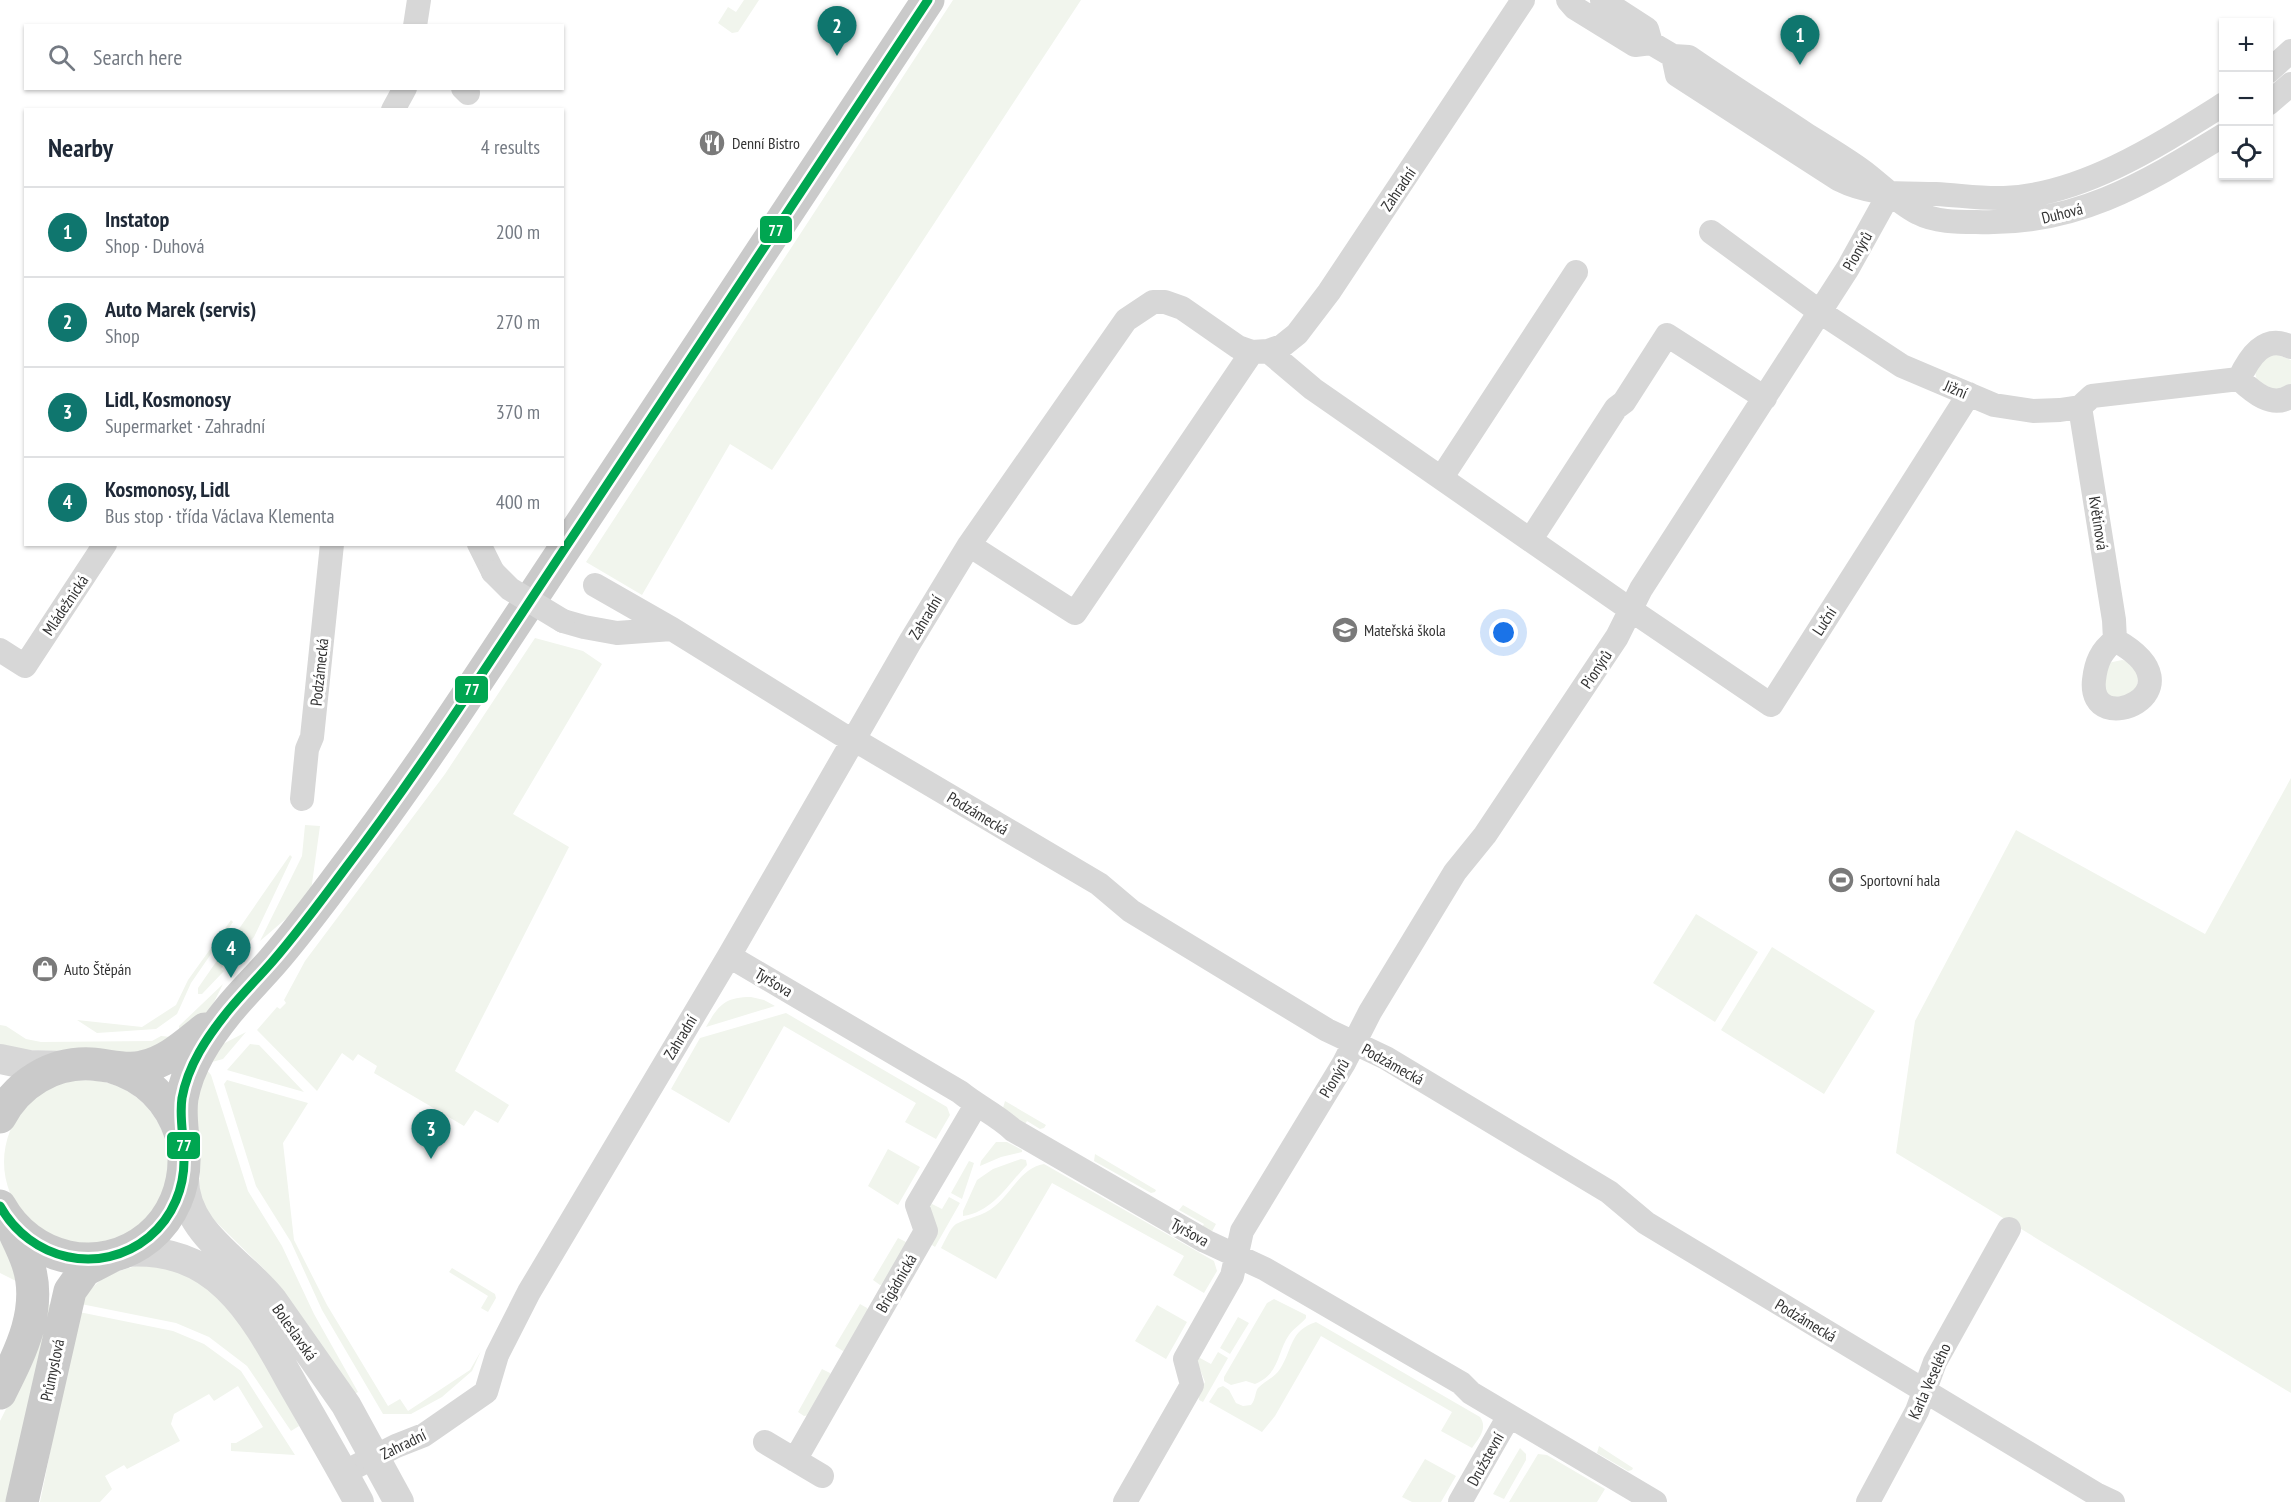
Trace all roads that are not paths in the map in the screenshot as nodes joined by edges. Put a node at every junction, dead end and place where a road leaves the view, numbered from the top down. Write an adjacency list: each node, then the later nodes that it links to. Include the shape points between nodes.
1 (419, 0): 6 (street)
2 (928, 0): 41 (main road, via 387,812 303,924)
3 (1523, 0): 21 (street, Zahradní, via 1310,319 1282,345)
4 (1568, 0): 7 (street, Duhová, via 1635,45)
5 (1602, 0): 7 (street, Duhová, via 1647,29)
6 (415, 24)
7 (1651, 43): 16 (street, Duhová, via 1673,56 1689,57 1796,140 1862,170)
8 (2291, 51): 9 (street)
9 (2273, 67)
10 (2291, 84): 12 (street)
11 (404, 90): 14 (street)
12 (2273, 100)
13 (2219, 106): 16 (street, Duhová, via 2155,145 2075,184 2042,193 2004,198)
14 (394, 108)
15 (2219, 137): 16 (street, Duhová, via 2157,175 2092,206 2037,220 1989,223 1936,219 1918,213)
16 (1889, 194): 19 (street, Pionýrů)
17 (1712, 232): 19 (street, Jižní)
18 (1576, 272): 27 (street)
19 (1820, 312): 23 (street, Jižní, via 1902,366); 25 (street, Pionýrů)
20 (2291, 347): 22 (street, via 2274,342 2263,346)
21 (1260, 352): 27 (street); 29 (street, Zahradní, via 1238,347 1182,308 1165,302 1153,302 1125,320); 29 (street, Zahradní, via 1075,613)
22 (2239, 379): 24 (street, via 2269,400); 26 (street, Jižní, via 2092,396)
23 (1969, 394): 26 (street, Jižní, via 1994,405 2033,411); 34 (street, Luční, via 1771,705)
24 (2291, 396)
25 (1765, 398): 28 (street, via 1667,335); 34 (street, Pionýrů)
26 (2080, 407): 36 (street, Květinová)
27 (1442, 477): 28 (street)
28 (1531, 539): 34 (street)
29 (969, 545): 38 (street, Zahradní)
30 (104, 546): 37 (street, Mládežnická, via 25,666)
31 (332, 546): 39 (street, Podzámecká)
32 (480, 546): 35 (street, bridge, via 493,572 510,589 563,621 617,633)
33 (595, 585): 35 (street, Podzámecká)
34 (1631, 610): 42 (street, Pionýrů, via 1617,638 1485,835 1455,872)
35 (672, 629): 38 (street, Podzámecká)
36 (2115, 640)
37 (0, 650)
38 (854, 740): 40 (street, Zahradní); 42 (street, Podzámecká, via 1099,884 1131,911)
39 (302, 799)
40 (729, 956): 46 (street, Tyršova); 58 (street, Zahradní, via 529,1292 497,1355 486,1392 424,1435)
41 (228, 1011): 45 (main road, via 166,1058 141,1068); 48 (main road, Průmyslová, via 189,1070 181,1104)
42 (1354, 1043): 53 (street, Pionýrů, via 1242,1231); 54 (street, Podzámecká, via 1386,1058 1609,1192 1646,1223)
43 (0, 1059): 44 (street)
44 (65, 1066): 45 (main road); 47 (main road, via 24,1087)
45 (110, 1066): 48 (main road, via 136,1077 158,1094 174,1117)
46 (976, 1105): 53 (street, Tyršova, via 1205,1242); 59 (street, Brigádnická, via 917,1205 926,1232)
47 (0, 1117)
48 (183, 1142): 49 (main road, Průmyslová)
49 (184, 1175): 52 (main road, Průmyslová, via 177,1200 164,1222 145,1240); 58 (street, Boleslavská, via 185,1200 195,1221 273,1300 346,1405)
50 (4, 1212): 52 (main road, via 26,1238 52,1253 80,1259); 55 (main road, Průmyslová, via 28,1264 33,1294 27,1330)
51 (2009, 1228): 54 (street, Karla Veselého, via 1935,1362)
52 (117, 1254): 60 (street, via 155,1253 186,1260 227,1286 261,1328); 62 (main road, Průmyslová, via 85,1270 70,1291)
53 (1236, 1255): 56 (street, Tyršova, via 1461,1383); 65 (street, Pionýrů, via 1232,1276 1185,1359 1192,1385)
54 (1926, 1391): 68 (street, Karla Veselého); 69 (street, Podzámecká)
55 (0, 1393)
56 (1509, 1416): 66 (street, Družstevní); 67 (street, Tyršova)
57 (765, 1442): 59 (street)
58 (375, 1457): 60 (street, Zahradní); 64 (street, Boleslavská)
59 (795, 1460): 61 (street)
60 (343, 1473): 63 (street)
61 (822, 1476)
62 (22, 1502)
63 (360, 1502)
64 (399, 1502)
65 (1125, 1502)
66 (1460, 1502)
67 (1654, 1502)
68 (1868, 1502)
69 (2113, 1502)

